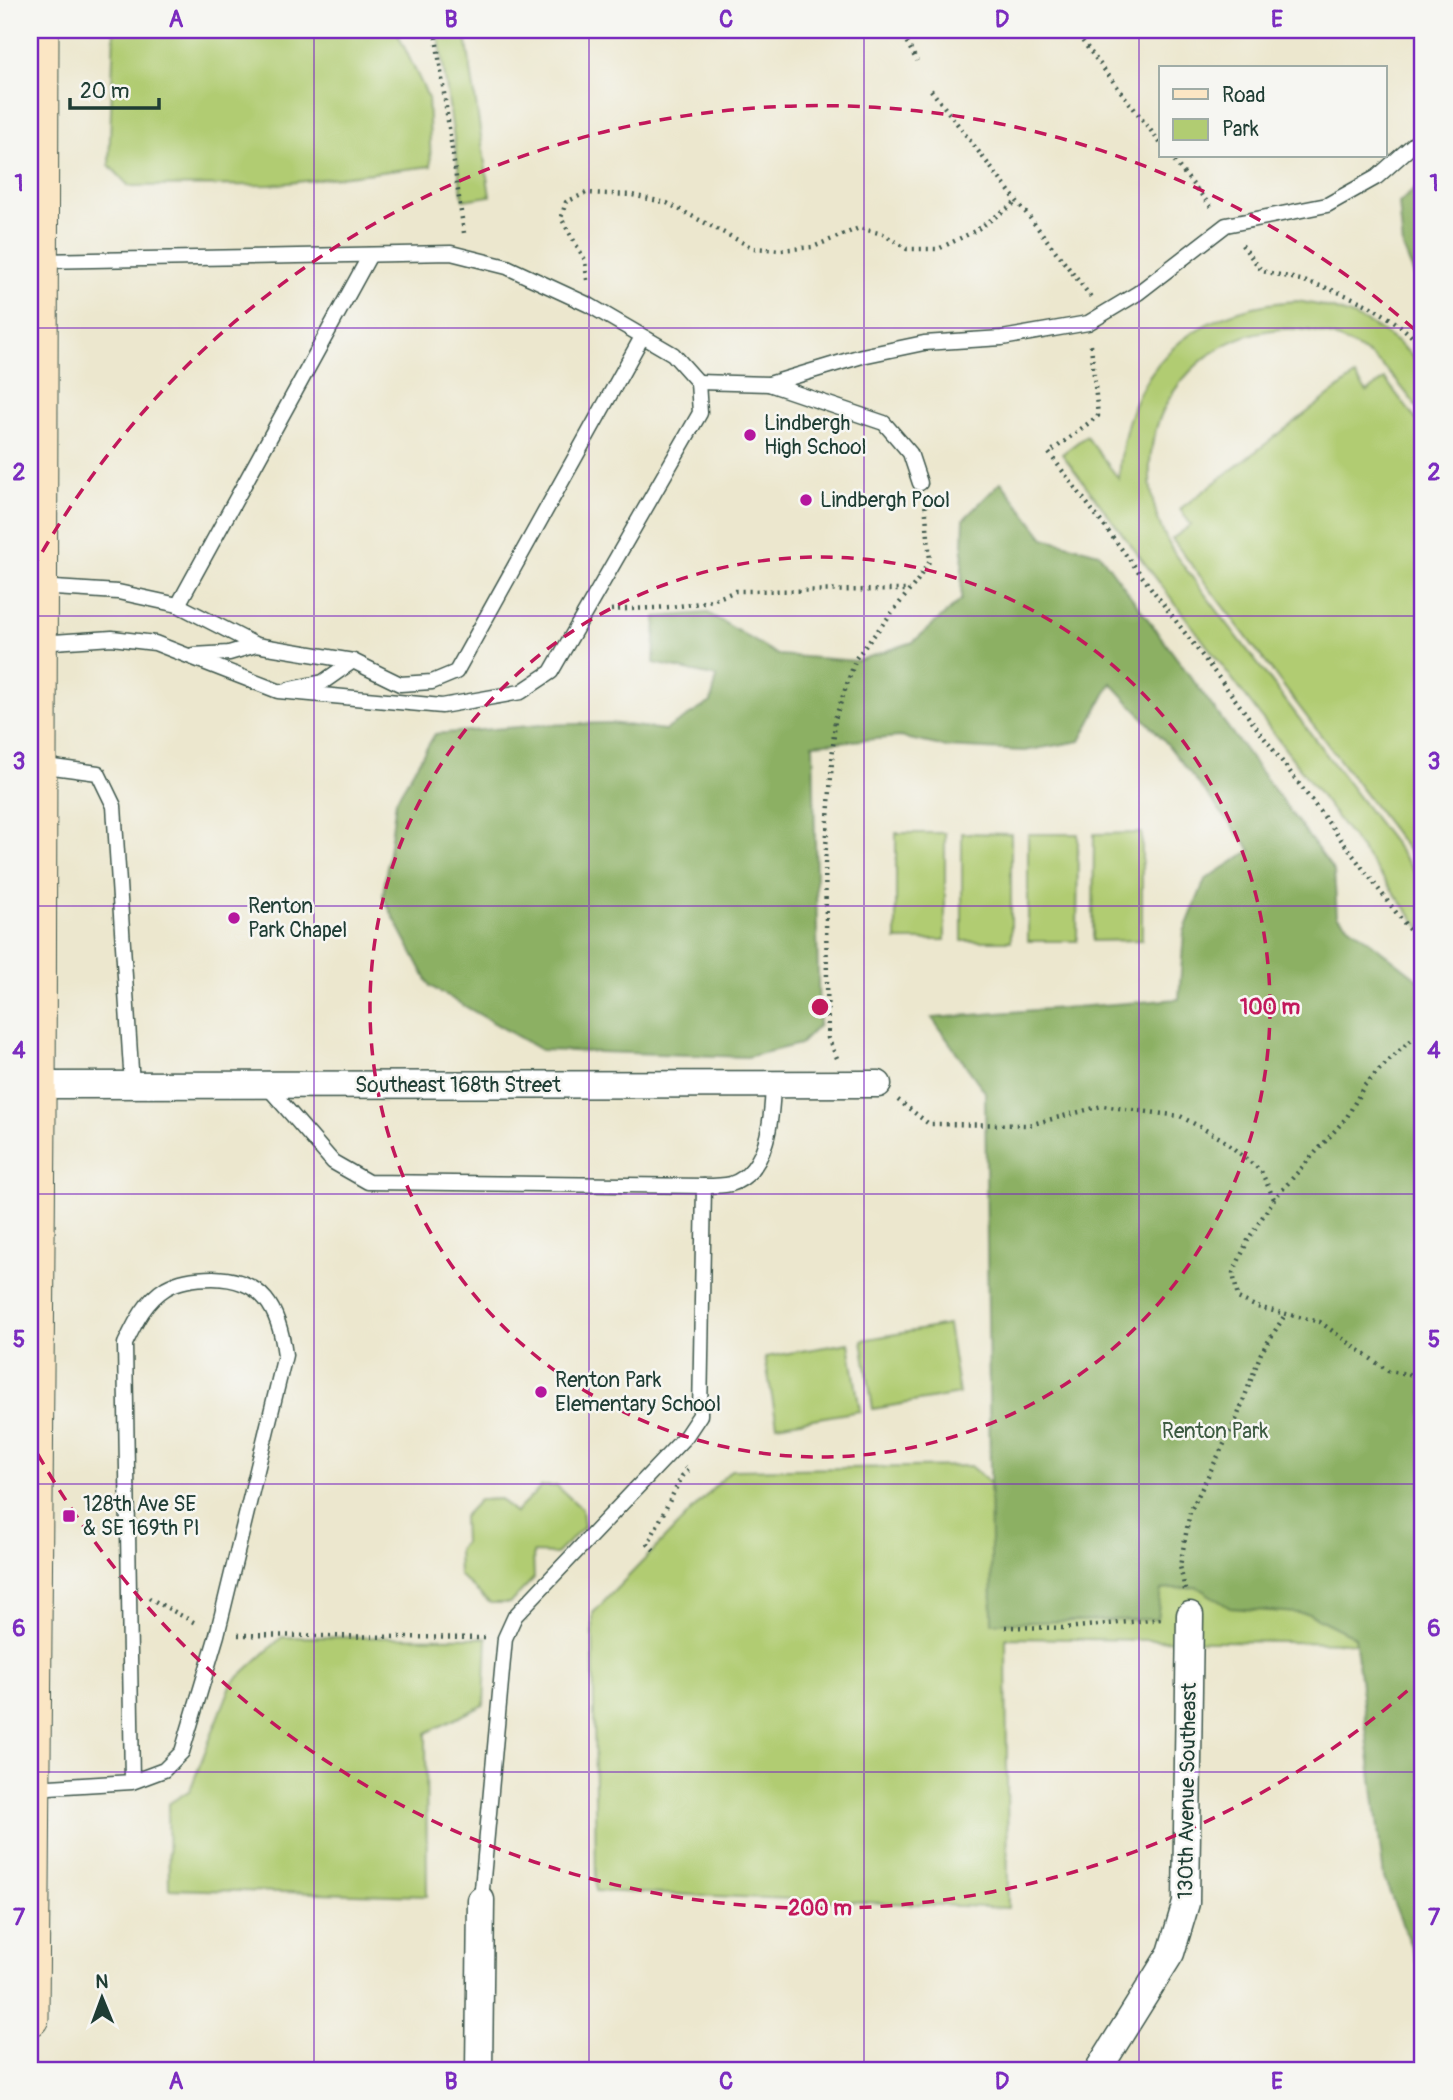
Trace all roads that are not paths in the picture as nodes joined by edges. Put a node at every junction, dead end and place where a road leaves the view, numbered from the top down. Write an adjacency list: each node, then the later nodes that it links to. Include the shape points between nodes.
1 (37, 42): 4 (street)
2 (1423, 136): 7 (lane, via 1377,177 1327,205 1226,225 1138,293 1088,323 1002,338 924,343)
3 (370, 255): 4 (lane); 5 (lane, via 451,253 507,267 589,305); 10 (lane)
4 (39, 261): 9 (street)
5 (642, 337): 6 (lane, via 673,354); 14 (lane, via 456,672 432,682 400,684)
6 (698, 382): 7 (lane); 15 (lane, via 700,413 551,672 521,692 442,706)
7 (769, 384): 8 (lane, via 884,423 910,453)
8 (920, 483)
9 (38, 587): 10 (lane, via 118,592); 11 (street)
10 (178, 605): 12 (lane)
11 (38, 643): 13 (lane, via 112,638 155,643); 16 (street)
12 (256, 646): 13 (lane); 14 (lane)
13 (188, 655): 15 (lane)
14 (353, 661): 15 (lane, via 323,682)
15 (278, 691)
16 (38, 764): 17 (street); 20 (lane, via 98,773 114,806)
17 (35, 1066): 20 (street, Southeast 168th Street); 23 (street)
18 (773, 1084): 19 (street, Southeast 168th Street); 21 (street, Southeast 168th Street); 22 (lane, via 772,1120 765,1146 752,1168 733,1184)
19 (878, 1084)
20 (132, 1085): 21 (street, Southeast 168th Street)
21 (267, 1085): 22 (lane, via 333,1162 368,1182)
22 (704, 1186): 27 (lane, via 699,1415 686,1436 514,1616 505,1638)
23 (32, 1432): 26 (street)
24 (1190, 1615): 30 (street, 130th Avenue Southeast, via 1186,1903 1171,1954)
25 (132, 1782): 25 (lane, via 164,1770 182,1752 217,1635 285,1354 282,1328 264,1295 246,1282 195,1278 166,1288 139,1314 125,1344); 26 (lane)
26 (31, 1788): 28 (street)
27 (481, 1900): 29 (street)
28 (30, 2018)
29 (480, 2070)
30 (1098, 2070)

